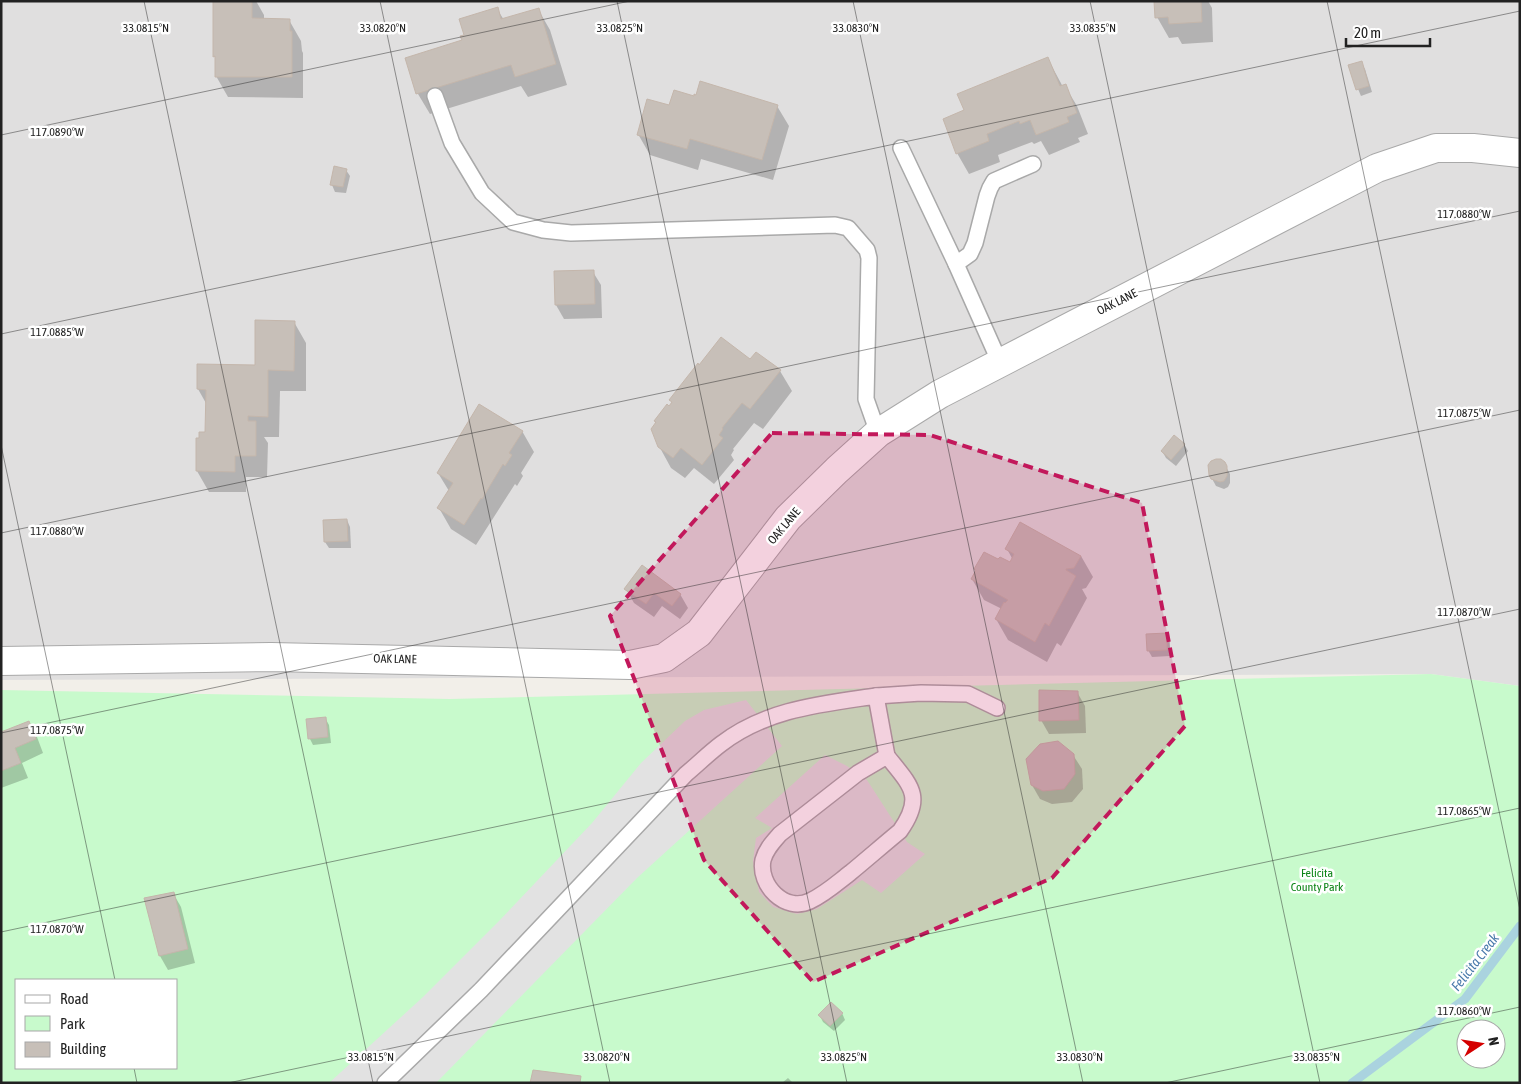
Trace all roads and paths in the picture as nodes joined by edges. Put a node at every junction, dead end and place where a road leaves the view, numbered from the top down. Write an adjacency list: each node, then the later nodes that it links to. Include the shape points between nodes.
1 (435, 96): 7 (lane, via 452,143 482,193 513,222 571,233 835,225 848,228 867,250 869,258 866,399)
2 (901, 148): 5 (lane)
3 (1520, 153): 6 (street, OAK LANE, via 1436,148 1377,168)
4 (1033, 164): 5 (lane, via 994,181 970,254)
5 (956, 264): 6 (lane)
6 (1000, 363): 7 (street, OAK LANE, via 940,394)
7 (878, 433): 8 (street, OAK LANE, via 788,518 699,633 664,658 630,665 271,656)
8 (1, 661)
9 (876, 696): 10 (lane, via 968,694); 11 (lane); 12 (lane, via 797,709 764,719 722,743 686,774 480,990)
10 (998, 708)
11 (887, 756): 11 (lane, via 858,773 768,846 763,873 774,894 796,904 808,902 826,893 900,831 913,809 914,797 910,785)
12 (385, 1083)

